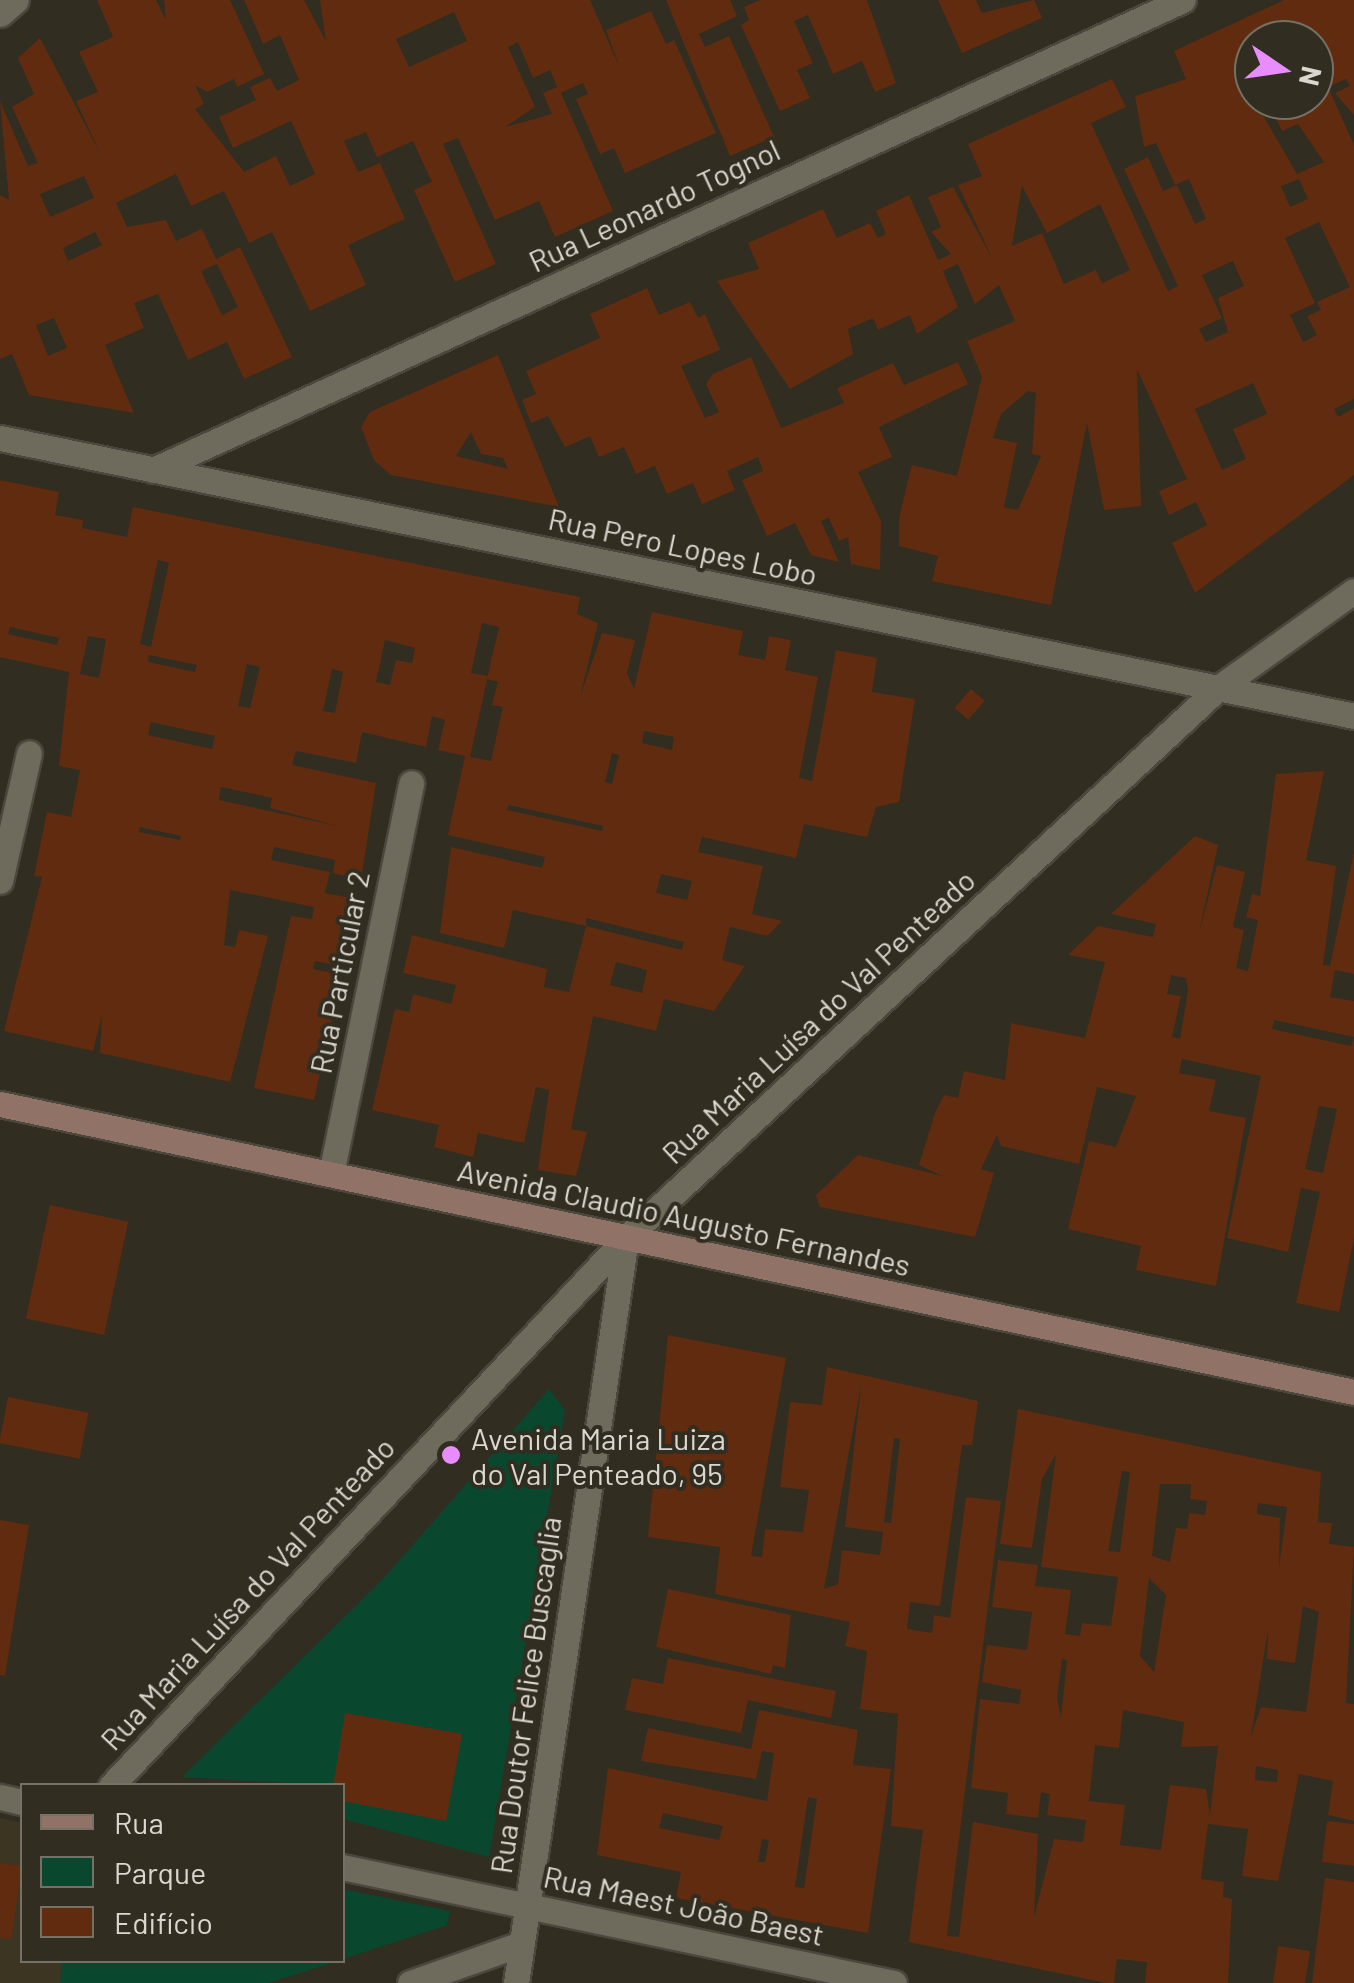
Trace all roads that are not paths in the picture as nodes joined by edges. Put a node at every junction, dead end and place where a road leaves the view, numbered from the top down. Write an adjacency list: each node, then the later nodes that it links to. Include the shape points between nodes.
1 (16, 0): 3 (street)
2 (1183, 0): 5 (street, Rua Leonardo Tognol)
3 (0, 14)
4 (0, 438): 5 (street, Rua Pero Lopes Lobo)
5 (152, 470): 7 (street, Rua Pero Lopes Lobo)
6 (1354, 591): 7 (street, Rua Maria Luísa do Val Penteado)
7 (1217, 689): 8 (street, Rua Pero Lopes Lobo); 14 (street, Rua Maria Luísa do Val Penteado)
8 (1354, 716)
9 (29, 753): 11 (street)
10 (411, 782): 13 (street, Rua Particular 2)
11 (0, 881)
12 (0, 1104): 13 (street, Avenida Claudio Augusto Fernandes)
13 (331, 1174): 14 (street, Avenida Claudio Augusto Fernandes)
14 (626, 1238): 15 (street, Avenida Claudio Augusto Fernandes); 16 (street, Rua Maria Luísa do Val Penteado); 18 (street, Rua Doutor Felice Buscaglia)
15 (1354, 1392)
16 (114, 1783)
17 (345, 1868): 18 (street, Rua Maest João Baest)
18 (526, 1906): 19 (street, Rua Doutor Felice Buscaglia); 22 (street, Rua Maest João Baest)
19 (521, 1944): 20 (street); 21 (street, Rua Doutor Felice Buscaglia)
20 (410, 1983)
21 (516, 1983)
22 (894, 1983)

